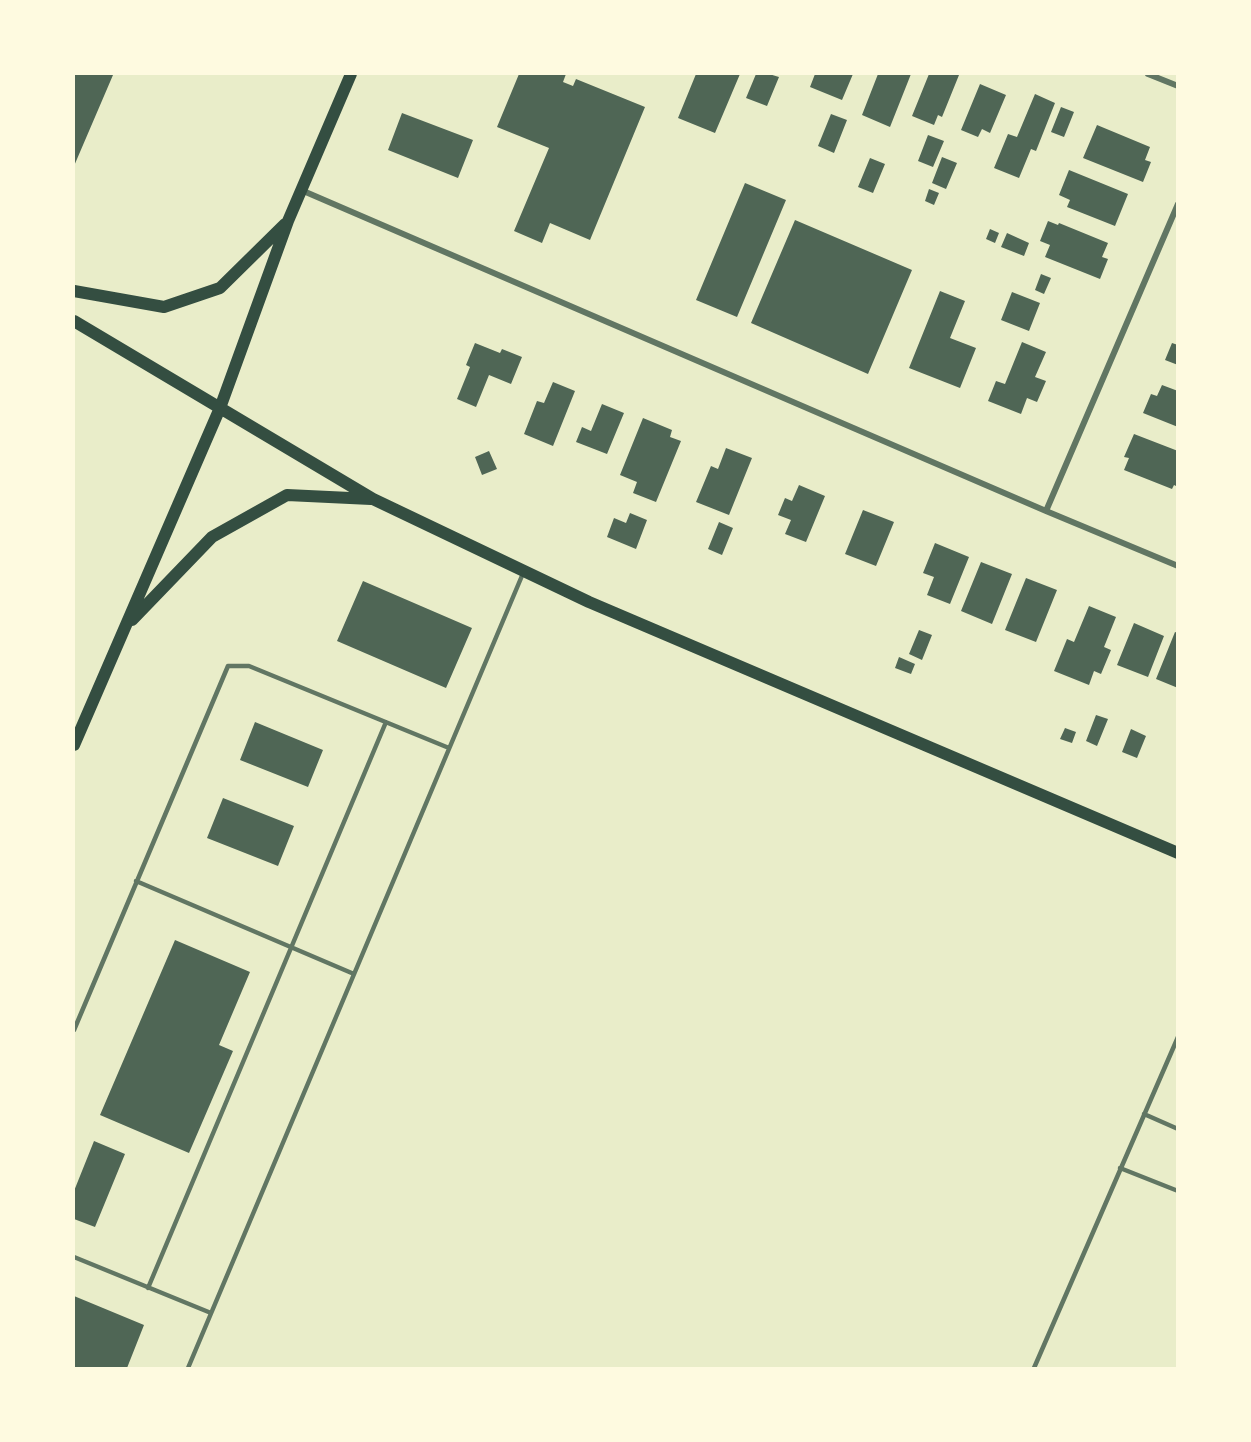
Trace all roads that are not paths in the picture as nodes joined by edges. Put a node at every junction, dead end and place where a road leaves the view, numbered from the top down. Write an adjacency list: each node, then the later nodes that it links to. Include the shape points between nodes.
1 (351, 74): 4 (main road)
2 (1148, 74): 3 (street)
3 (1178, 86)
4 (301, 190): 6 (main road); 11 (street)
5 (1178, 204): 11 (street)
6 (288, 221): 7 (main road, via 220,288 164,307); 9 (main road)
7 (74, 291)
8 (74, 321): 9 (main road)
9 (220, 408): 10 (main road); 14 (main road)
10 (373, 499): 13 (main road); 14 (main road, via 287,495 212,537)
11 (1046, 511): 12 (street)
12 (1178, 566)
13 (524, 571): 17 (lane); 18 (main road, via 590,603)
14 (124, 627): 16 (main road)
15 (386, 722): 17 (lane); 19 (lane, via 249,666 228,666); 20 (lane)
16 (74, 745)
17 (449, 748): 21 (lane)
18 (1178, 853)
19 (136, 881): 20 (lane); 22 (lane)
20 (291, 947): 21 (lane); 29 (lane)
21 (354, 974): 30 (lane)
22 (74, 1030)
23 (1178, 1037): 24 (lane)
24 (1144, 1114): 25 (lane); 26 (lane)
25 (1178, 1129)
26 (1120, 1168): 27 (lane); 32 (lane)
27 (1178, 1191)
28 (74, 1257): 29 (lane)
29 (148, 1288): 30 (lane)
30 (211, 1313): 31 (lane)
31 (188, 1368)
32 (1034, 1368)

